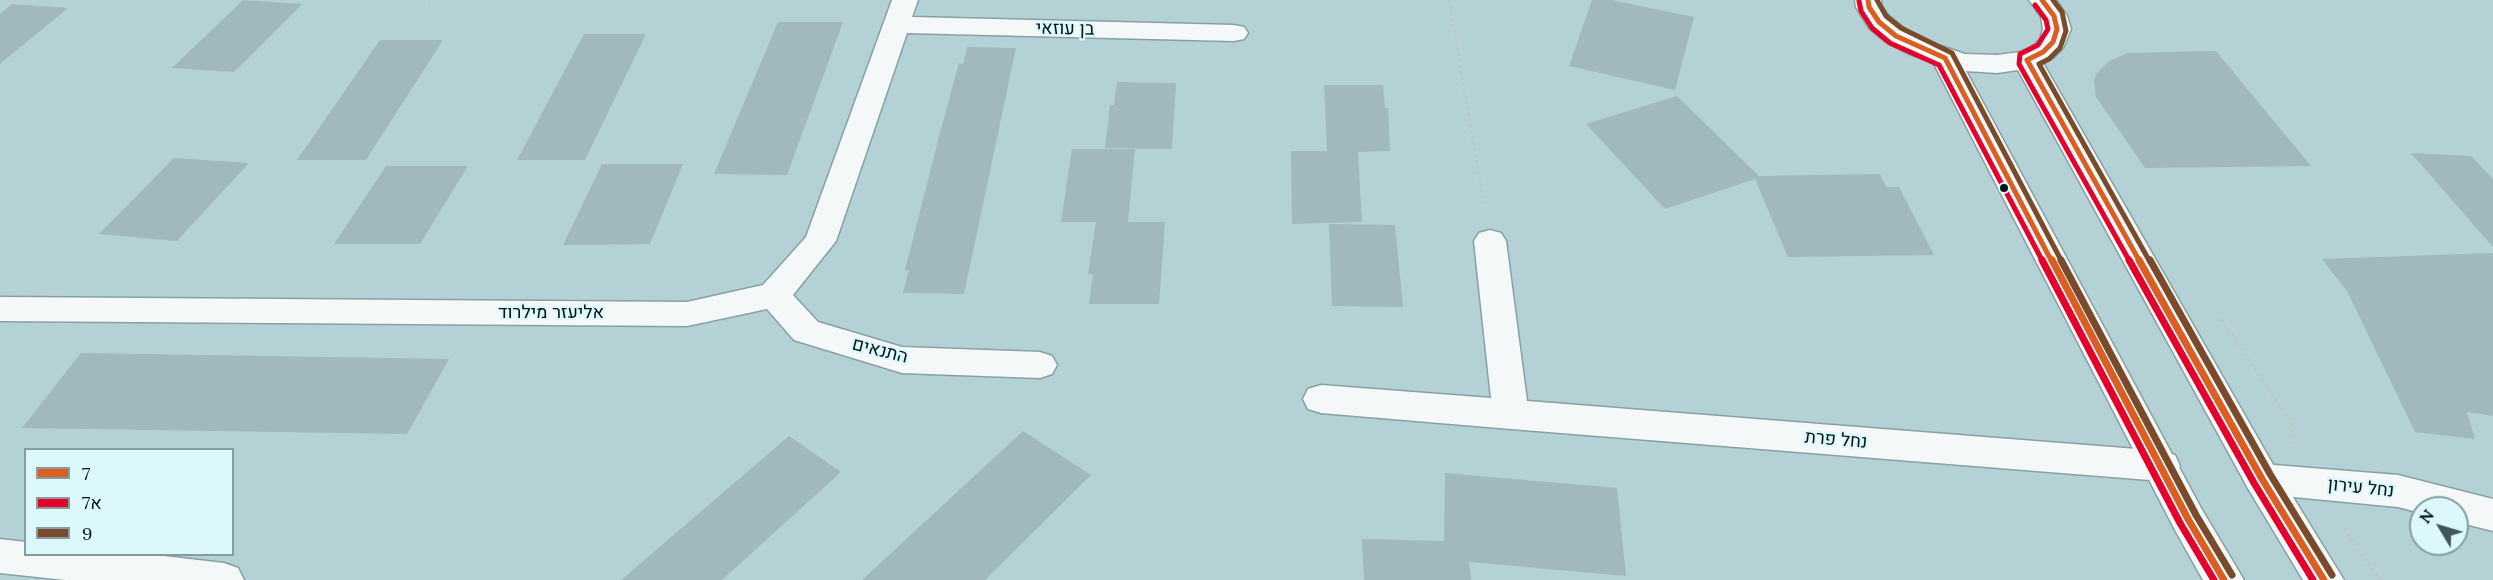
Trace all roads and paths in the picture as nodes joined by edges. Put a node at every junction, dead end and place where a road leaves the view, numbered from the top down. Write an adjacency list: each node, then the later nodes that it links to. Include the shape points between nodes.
1 (1449, 0): 8 (path)
2 (1868, 0): 6 (street, via 1879,22 1896,36)
3 (2049, 1): 7 (street, via 2057,29 2053,42)
4 (901, 12): 5 (street, בן עוזאי); 9 (street, via 820,241)
5 (1234, 33)
6 (1945, 58): 7 (street, via 1997,64); 14 (street)
7 (2027, 60): 15 (street)
8 (1490, 241): 13 (street)
9 (774, 295): 10 (street, אליעזר מילרוד, via 687,314); 11 (street, התנאים, via 806,331 902,360)
10 (0, 309)
11 (1040, 365)
12 (1321, 399): 13 (street, נחל פרת)
13 (1511, 415): 14 (street, נחל פרת)
14 (2162, 466): 20 (street)
15 (2262, 479): 16 (street, נחל עירון, via 2398,491); 21 (street)
16 (2493, 514)
17 (2353, 539): 22 (path)
18 (0, 556): 19 (street)
19 (224, 580)
20 (2224, 580)
21 (2324, 580)
22 (2380, 580)

